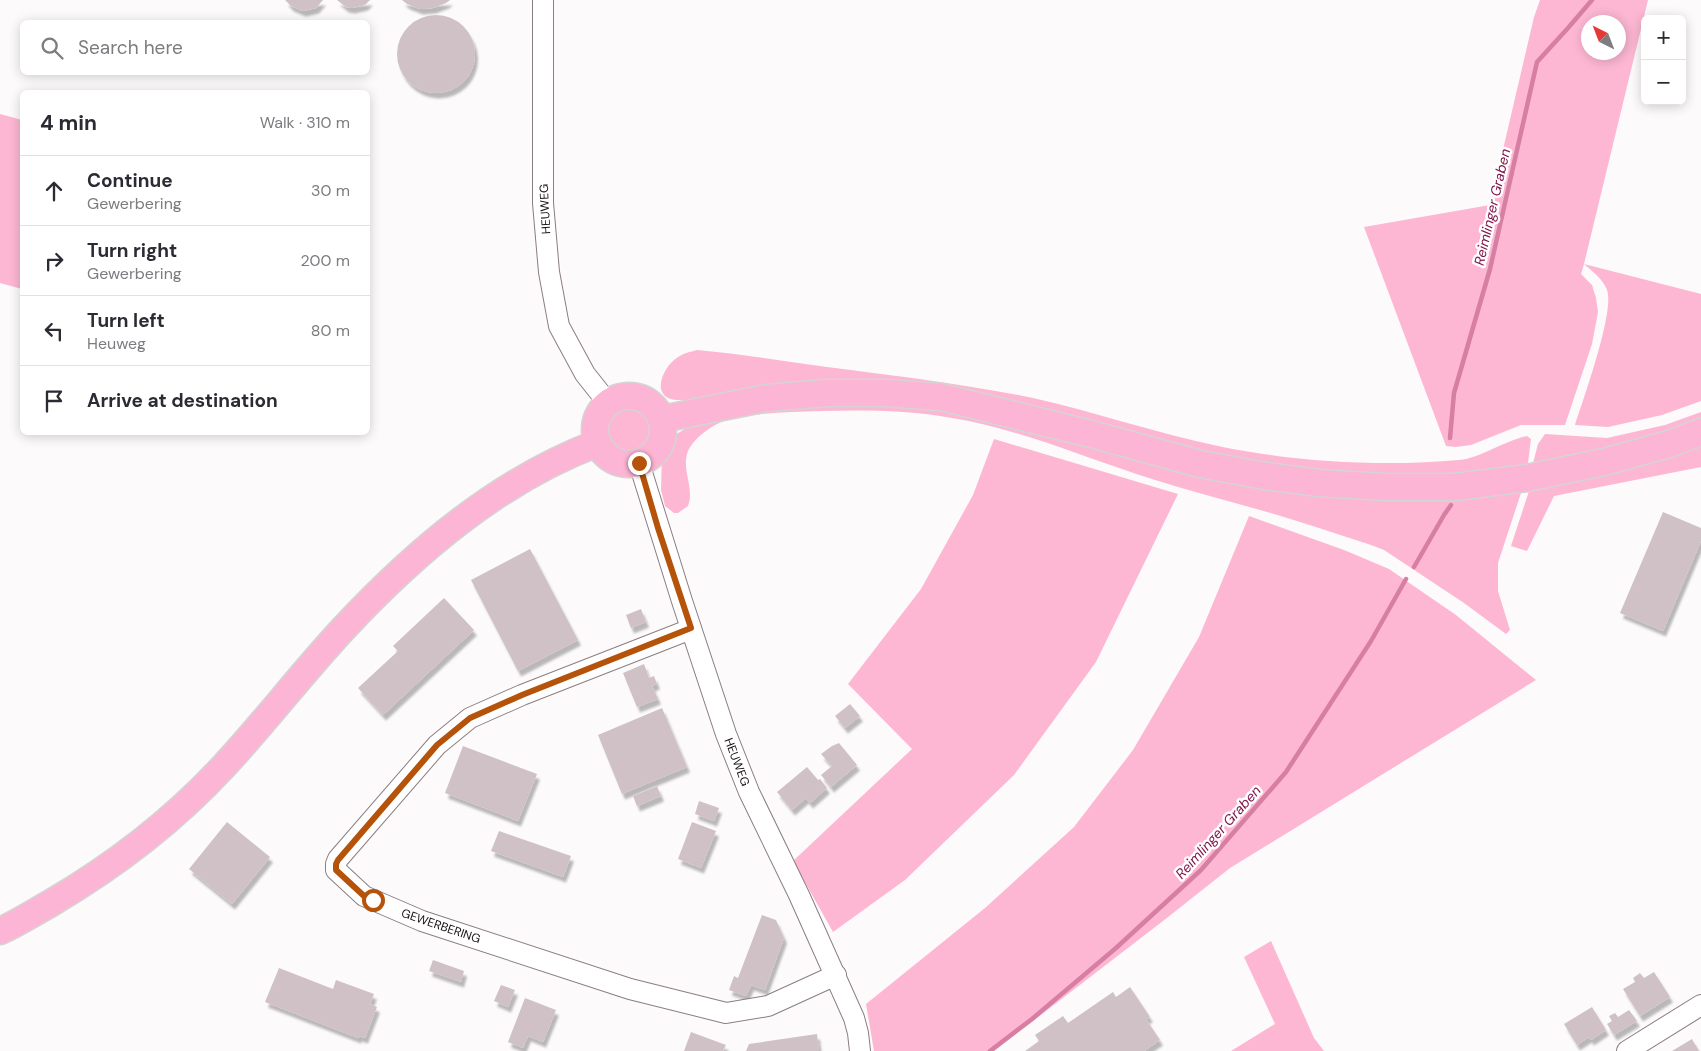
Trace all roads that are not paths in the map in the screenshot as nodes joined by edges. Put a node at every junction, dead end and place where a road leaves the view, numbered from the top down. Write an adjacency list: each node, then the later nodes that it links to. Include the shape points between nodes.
1 (543, 0): 2 (street, HEUWEG, via 543,203 549,272 559,326 584,374)
2 (608, 403): 3 (main road, via 622,397 638,397 653,405); 5 (main road, via 596,421)
3 (662, 419): 4 (main road, via 767,398 806,394 886,393 942,397 1210,466 1319,483 1393,487 1455,487 1526,478 1604,462); 6 (main road, via 664,430 660,446)
4 (1701, 432)
5 (598, 443): 6 (main road, via 603,452 619,463); 8 (main road, via 567,454 531,474 436,539 342,629 222,768 176,814 132,850 74,889)
6 (639, 463): 7 (street, HEUWEG)
7 (691, 628): 9 (street, HEUWEG, via 749,792); 9 (street, GEWERBERING, via 470,718 437,745 338,860 336,870 364,896 422,921 630,989 726,1013 768,1006)
8 (0, 931)
9 (836, 975): 11 (street, HEUWEG, via 854,1018)
10 (1701, 1005): 12 (street)
11 (860, 1051)
12 (1627, 1051)

